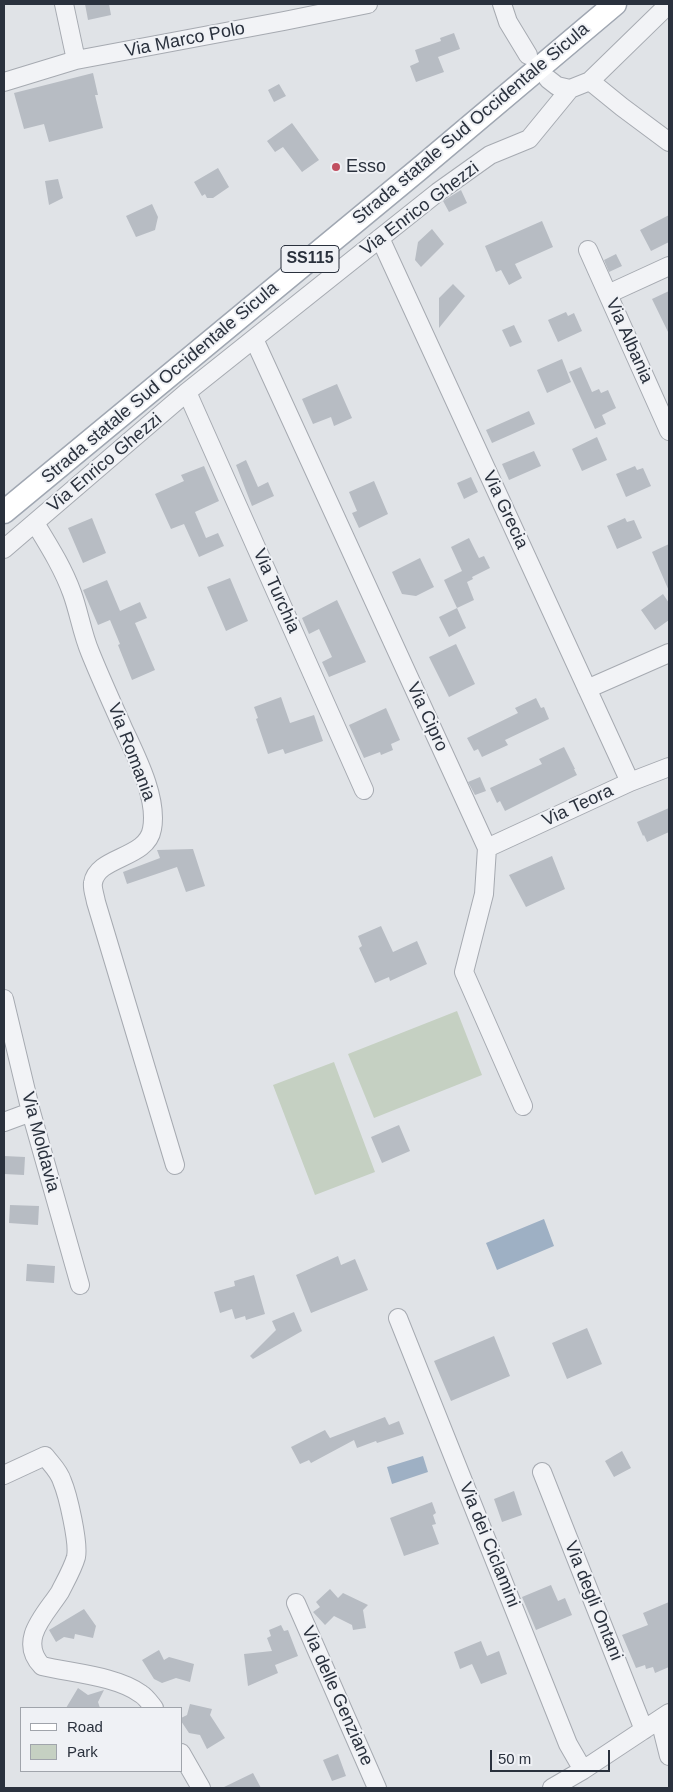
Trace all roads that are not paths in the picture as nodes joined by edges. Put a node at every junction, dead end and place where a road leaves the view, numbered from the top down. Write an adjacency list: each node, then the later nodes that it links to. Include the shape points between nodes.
1 (64, 4): 7 (street)
2 (502, 4): 6 (street, via 508,22)
3 (615, 4): 20 (main road, Strada statale Sud Occidentale Sicula / SS115)
4 (669, 4): 9 (street, Via Enrico Ghezzi)
5 (360, 5): 7 (street, Via Marco Polo)
6 (528, 55)
7 (76, 60): 10 (street, Via Marco Polo)
8 (548, 79): 11 (street)
9 (590, 81): 11 (street, Via Enrico Ghezzi); 12 (street)
10 (4, 82)
11 (570, 89): 13 (street, Via Enrico Ghezzi, via 528,139 490,156)
12 (669, 142)
13 (380, 238): 17 (street, Via Enrico Ghezzi); 24 (street, Via Grecia)
14 (588, 250): 16 (street, Via Albania)
15 (669, 266): 16 (street)
16 (608, 294): 19 (street, Via Albania)
17 (254, 339): 18 (street, Via Enrico Ghezzi); 28 (street, Via Cipro)
18 (188, 392): 21 (street, Via Enrico Ghezzi); 27 (street, Via Turchia)
19 (669, 431)
20 (4, 512)
21 (35, 523): 22 (street, Via Enrico Ghezzi); 33 (street, Via Romania, via 58,560 72,593 88,649 141,768 152,805 152,832 144,844 98,872 93,884)
22 (4, 549)
23 (669, 653): 24 (street)
24 (587, 689): 26 (street, Via Grecia)
25 (669, 767): 26 (street, Via Teora)
26 (630, 782): 28 (street, Via Teora)
27 (364, 790)
28 (487, 848): 30 (street, Via Cipro, via 484,894 464,972)
29 (4, 999): 31 (street, Via Moldavia)
30 (523, 1106)
31 (31, 1112): 32 (street); 34 (street, Via Moldavia)
32 (4, 1122)
33 (175, 1165)
34 (80, 1285)
35 (398, 1318): 44 (street, Via dei Ciclamini, via 568,1744)
36 (542, 1472): 41 (street, Via degli Ontani)
37 (4, 1475): 39 (street, via 45,1456 62,1480 70,1509 76,1556 60,1591 37,1624 32,1645 36,1660 42,1666 128,1686 142,1694)
38 (296, 1603): 46 (street, Via delle Genziane)
39 (153, 1707)
40 (665, 1717): 41 (street); 43 (street)
41 (644, 1730): 44 (street)
42 (182, 1755): 45 (street)
43 (669, 1756)
44 (583, 1770): 47 (street)
45 (201, 1788)
46 (378, 1788)
47 (552, 1788)

